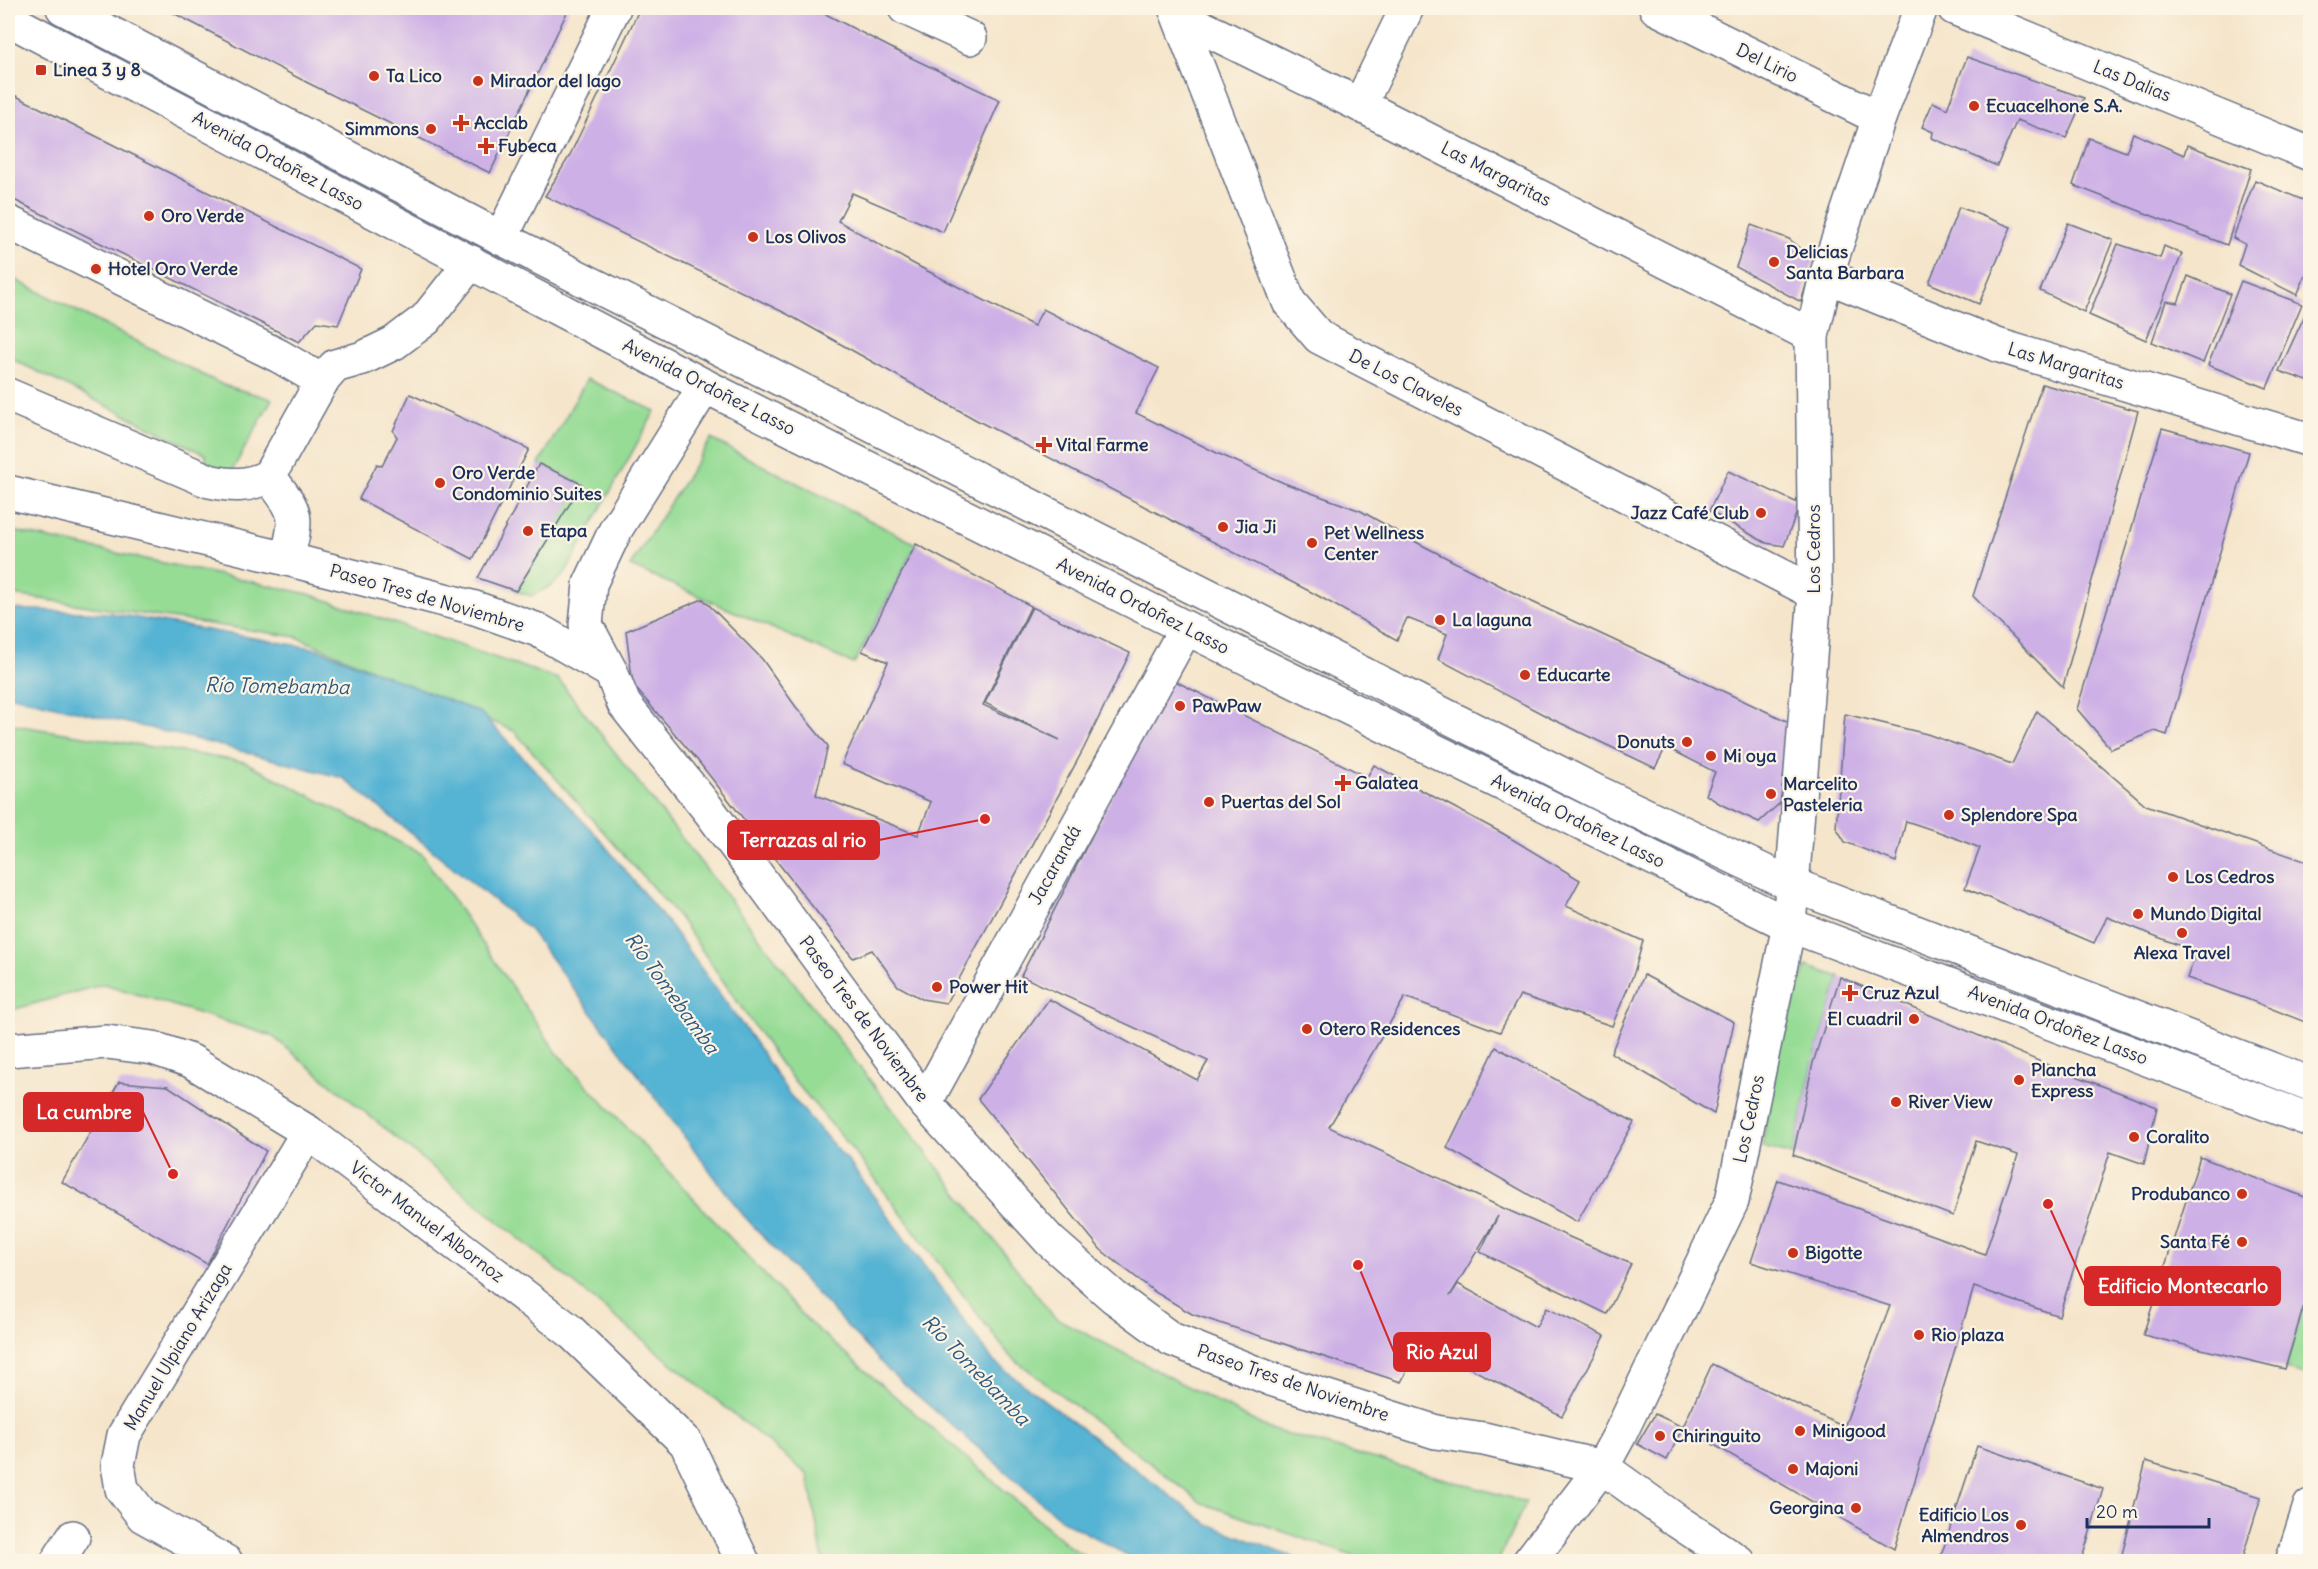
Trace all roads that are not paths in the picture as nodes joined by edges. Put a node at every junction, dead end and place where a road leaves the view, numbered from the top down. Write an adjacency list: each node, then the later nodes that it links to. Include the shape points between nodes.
1 (63, 8): 15 (street, Avenida Ordoñez Lasso)
2 (614, 8): 15 (street)
3 (905, 8): 10 (street)
4 (1407, 8): 11 (street)
5 (1656, 8): 12 (street, Del Lirio)
6 (1921, 8): 12 (street, Los Cedros)
7 (1954, 8): 13 (street, Las Dalias)
8 (1177, 12): 11 (street, Las Margaritas); 26 (street, De Los Claveles, via 1289,302 1319,337)
9 (8, 19): 16 (street, Avenida Ordoñez Lasso)
10 (970, 38)
11 (1360, 105): 18 (street, Las Margaritas)
12 (1879, 118): 17 (street, Los Cedros)
13 (2310, 154)
14 (8, 222): 19 (street)
15 (501, 238): 29 (street, Avenida Ordoñez Lasso, via 1590,789)
16 (471, 262): 19 (street, via 426,319 394,343 335,366); 20 (street, Avenida Ordoñez Lasso)
17 (1826, 276): 18 (street, Los Cedros); 22 (street, Las Margaritas, via 1997,345)
18 (1812, 336): 26 (street, Los Cedros)
19 (322, 381): 23 (street)
20 (705, 386): 27 (street, Avenida Ordoñez Lasso); 28 (street, via 616,529 590,584 586,625)
21 (8, 394): 23 (street, via 208,481 254,484)
22 (2310, 440)
23 (269, 476): 25 (street, via 291,506 296,525)
24 (8, 492): 25 (street, Paseo Tres de Noviembre)
25 (287, 559): 28 (street, Paseo Tres de Noviembre, via 475,608 538,630)
26 (1815, 593): 29 (street, Los Cedros)
27 (1186, 628): 30 (street, Avenida Ordoñez Lasso); 33 (street, Jacarandá)
28 (611, 672): 33 (street, Paseo Tres de Noviembre, via 624,704 711,813)
29 (1791, 884): 30 (street, Los Cedros); 32 (street, Avenida Ordoñez Lasso)
30 (1790, 925): 34 (street, Avenida Ordoñez Lasso); 36 (street, Los Cedros, via 1732,1201)
31 (8, 1050): 35 (street, Victor Manuel Albornoz, via 107,1042 153,1048 191,1062)
32 (2310, 1084)
33 (925, 1103): 36 (street, Paseo Tres de Noviembre, via 1050,1241 1114,1297 1171,1339 1271,1379 1436,1432 1484,1439)
34 (2310, 1120)
35 (308, 1132): 38 (street, Manuel Ulpiano Arizaga, via 124,1435 118,1465 122,1489 142,1515); 39 (street, Victor Manuel Albornoz, via 569,1330 687,1443)
36 (1602, 1467): 40 (street, Los Cedros); 41 (street, Paseo Tres de Noviembre)
37 (2310, 1506): 42 (street)
38 (226, 1562)
39 (743, 1562)
40 (1529, 1562)
41 (1739, 1562)
42 (2292, 1562)

